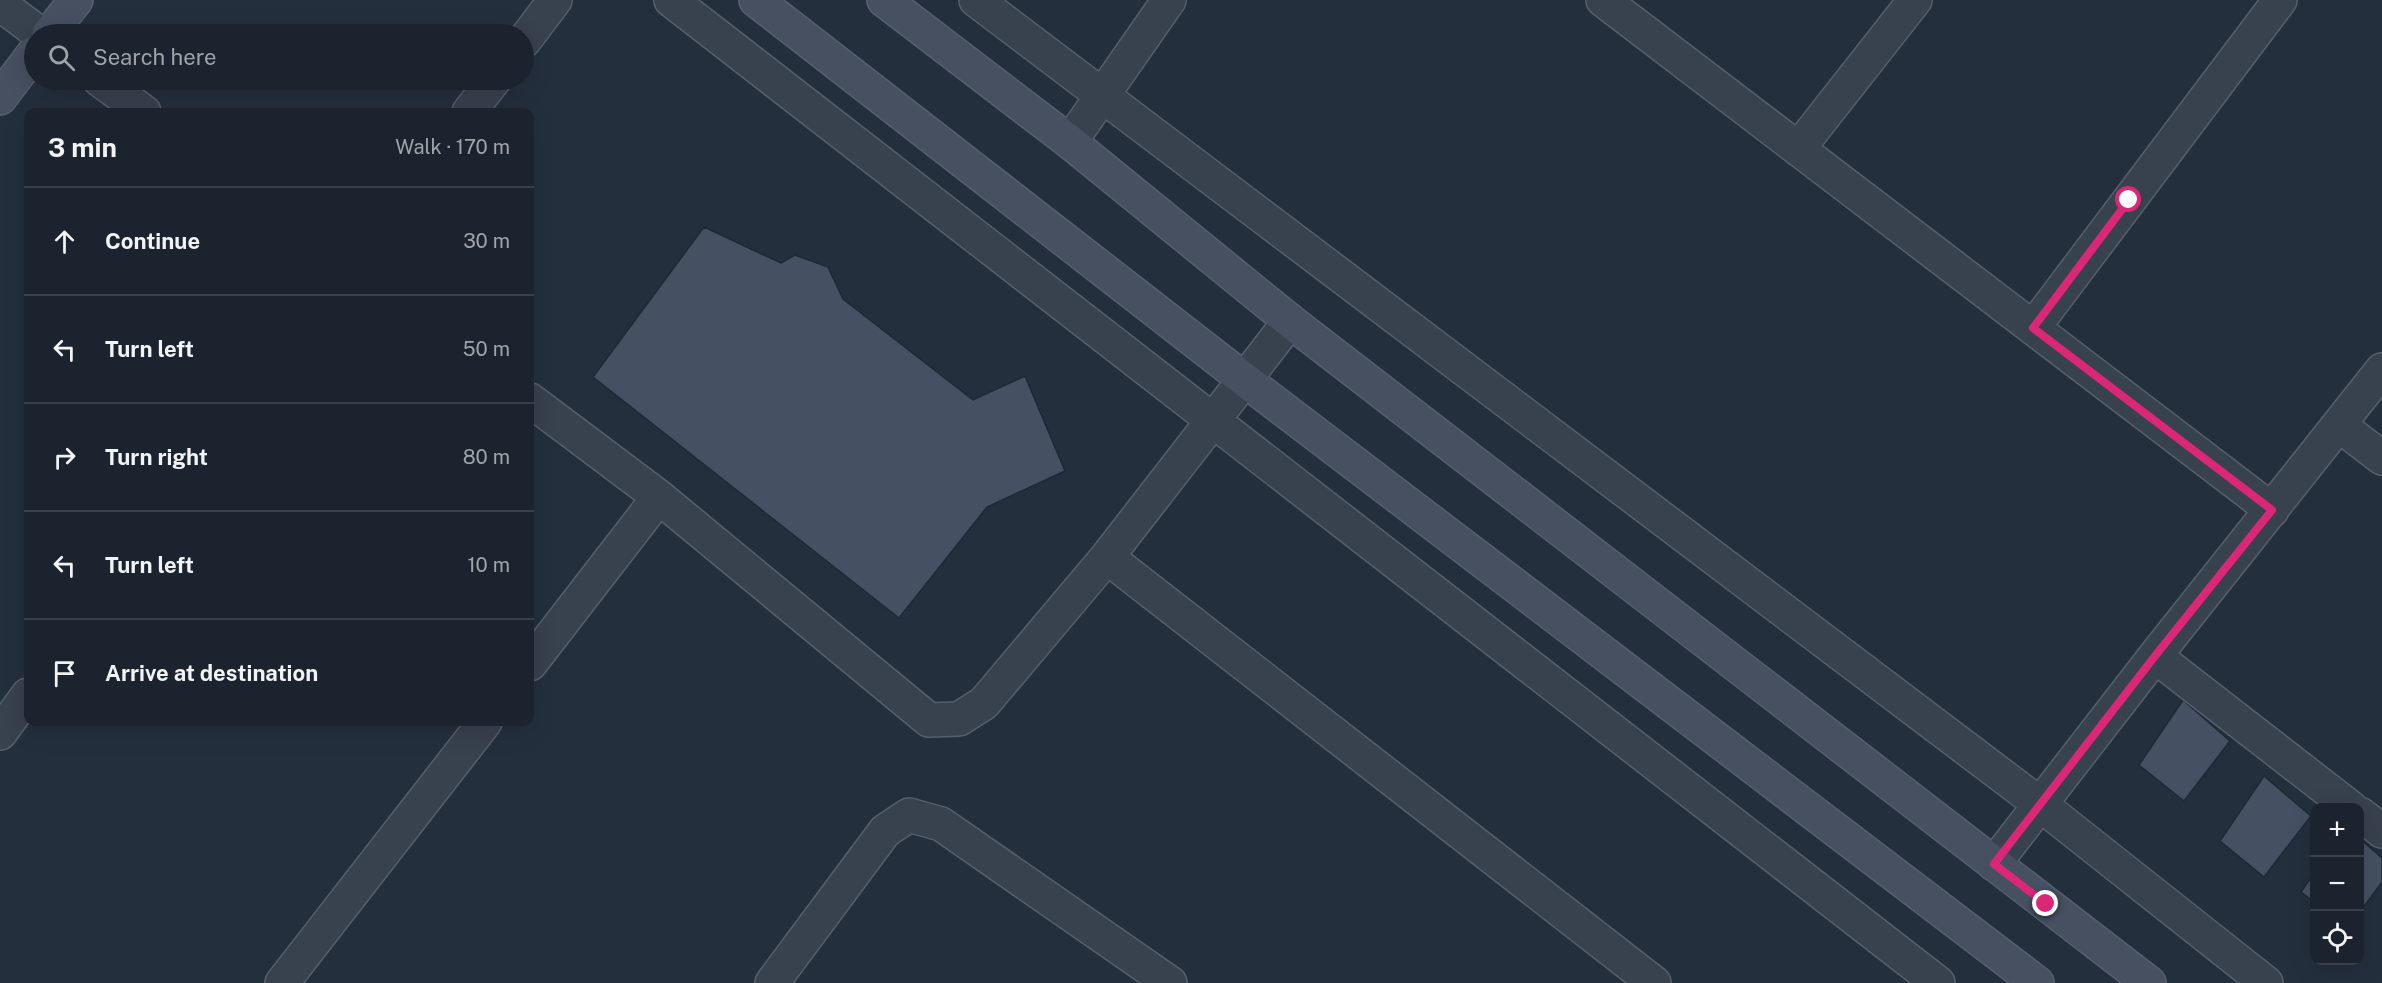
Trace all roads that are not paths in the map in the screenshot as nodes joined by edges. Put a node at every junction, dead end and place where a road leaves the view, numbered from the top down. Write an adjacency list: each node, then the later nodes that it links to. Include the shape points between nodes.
1 (76, 0): 13 (street)
2 (555, 0): 14 (street)
3 (671, 0): 29 (street)
4 (756, 0): 27 (street)
5 (884, 0): 22 (street)
6 (976, 0): 18 (street)
7 (1169, 0): 18 (street)
8 (1603, 0): 23 (street)
9 (1916, 0): 23 (street)
10 (2280, 0): 25 (street)
11 (0, 4): 12 (street)
12 (27, 24)
13 (57, 24)
14 (534, 28)
15 (24, 66): 19 (street)
16 (114, 90): 20 (street)
17 (486, 90): 21 (street)
18 (1101, 96): 22 (street); 41 (street)
19 (0, 98)
20 (138, 108)
21 (472, 108)
22 (1070, 142): 24 (street)
23 (1798, 149): 25 (street)
24 (1290, 321): 27 (street); 44 (street)
25 (2033, 328): 33 (street)
26 (2382, 370): 30 (street)
27 (1245, 380): 29 (street); 50 (street)
28 (534, 403): 32 (street)
29 (1213, 423): 34 (street); 49 (street)
30 (2339, 425): 31 (street); 33 (street)
31 (2382, 458)
32 (659, 496): 34 (street, via 929,720 959,719 984,703); 36 (street)
33 (2272, 510): 35 (street)
34 (1107, 557): 48 (street)
35 (2155, 656): 40 (street); 41 (street)
36 (534, 659)
37 (24, 700): 39 (street)
38 (482, 726): 45 (street)
39 (0, 733)
40 (2346, 803)
41 (2041, 805): 44 (street); 52 (street)
42 (2364, 817): 43 (street)
43 (2382, 831)
44 (1994, 864): 51 (street)
45 (282, 983)
46 (772, 983): 47 (street, via 885,831 909,815 941,824)
47 (1170, 983)
48 (1654, 983)
49 (1938, 983)
50 (2037, 983)
51 (2149, 983)
52 (2266, 983)

